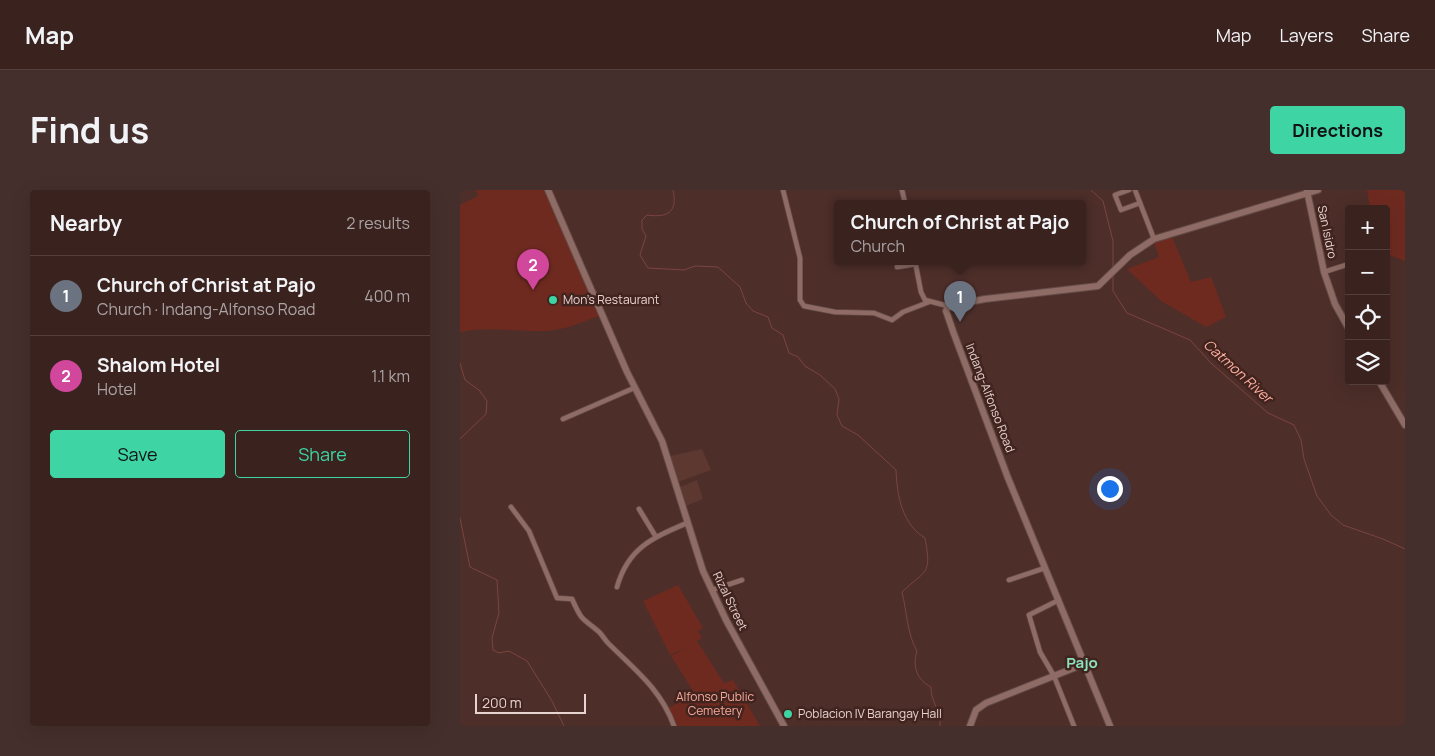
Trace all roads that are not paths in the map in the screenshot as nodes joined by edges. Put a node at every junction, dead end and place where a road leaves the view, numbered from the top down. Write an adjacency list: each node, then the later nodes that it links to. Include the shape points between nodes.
1 (548, 190): 18 (main road, Rizal Street)
2 (783, 190): 14 (street, via 800,258 800,300 804,306 835,312 874,313 892,320)
3 (1129, 190): 7 (street, via 1115,195 1121,210)
4 (1135, 190): 7 (street)
5 (1318, 190): 6 (main road)
6 (1307, 192): 8 (main road); 13 (main road, San Isidro)
7 (1140, 203): 8 (street)
8 (1154, 239): 15 (main road, via 1141,246 1102,284 1091,288)
9 (905, 265): 12 (street)
10 (916, 265): 14 (street, via 921,292)
11 (1345, 265): 13 (street)
12 (898, 267)
13 (1324, 272): 16 (main road, San Isidro)
14 (929, 302): 15 (street)
15 (948, 306): 25 (main road, Indang-Alfonso Road, via 946,311 954,334)
16 (1345, 322)
17 (1381, 385): 20 (main road)
18 (634, 388): 19 (street); 23 (main road, Rizal Street, via 662,442)
19 (562, 419)
20 (1405, 425)
21 (511, 507): 33 (street, via 529,531 557,598 572,599 583,620 624,656 664,702)
22 (639, 509): 24 (street)
23 (687, 524): 24 (street); 29 (main road, Rizal Street)
24 (656, 537): 28 (street, via 635,552 624,567)
25 (1045, 568): 27 (street); 30 (main road, Indang-Alfonso Road)
26 (742, 580): 29 (street)
27 (1009, 580)
28 (617, 587)
29 (712, 590): 34 (main road, Rizal Street)
30 (1059, 600): 31 (main road, Indang-Alfonso Road); 32 (street, via 1028,615 1040,652)
31 (1084, 664): 32 (main road); 37 (main road, Indang-Alfonso Road)
32 (1054, 676): 35 (main road, via 986,703 976,710); 36 (street)
33 (674, 726)
34 (784, 726)
35 (970, 726)
36 (1074, 726)
37 (1110, 726)

